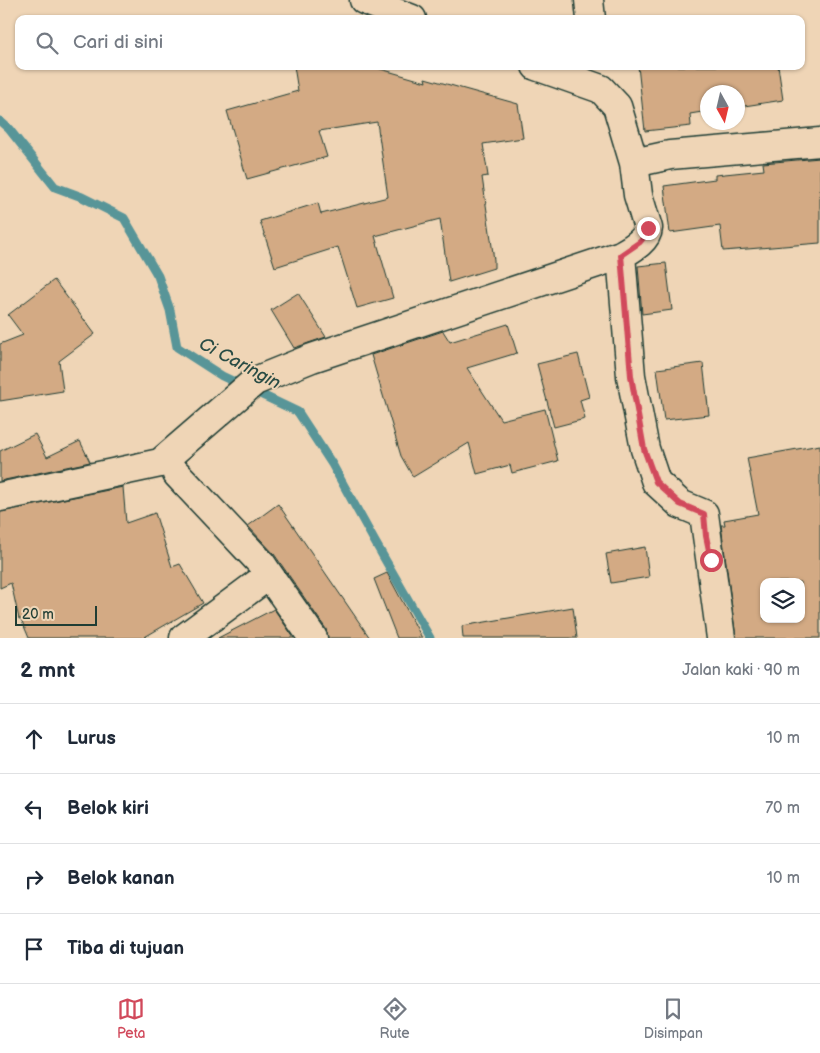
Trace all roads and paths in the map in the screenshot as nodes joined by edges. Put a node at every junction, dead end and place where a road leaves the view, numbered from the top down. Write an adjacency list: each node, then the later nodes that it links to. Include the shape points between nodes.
1 (364, 0): 3 (street)
2 (589, 0): 4 (street)
3 (402, 15)
4 (591, 15)
5 (557, 70): 6 (street)
6 (599, 78): 8 (street, via 617,106)
7 (820, 142): 8 (street, via 670,155)
8 (634, 163): 9 (street, via 648,232)
9 (621, 255): 11 (street, via 312,358 246,389 160,463); 15 (street, via 631,376 644,449 656,482 680,504 704,514)
10 (177, 474): 12 (street)
11 (0, 497)
12 (269, 575): 13 (street); 14 (street)
13 (184, 638)
14 (313, 638)
15 (721, 638)

